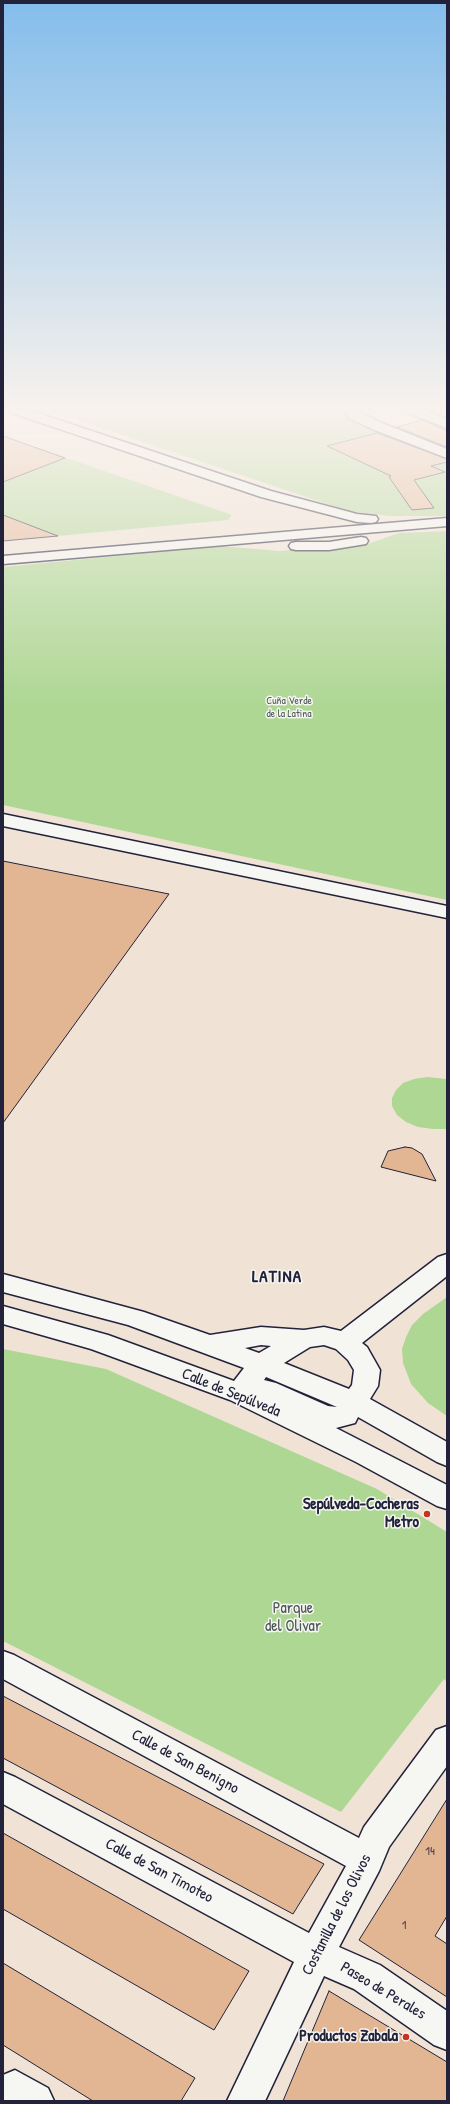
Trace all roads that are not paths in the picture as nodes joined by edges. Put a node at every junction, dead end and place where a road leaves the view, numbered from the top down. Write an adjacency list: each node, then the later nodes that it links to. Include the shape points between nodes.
1 (291, 508): 7 (street, via 298,512)
2 (320, 508): 3 (street)
3 (357, 518): 5 (street); 6 (street)
4 (447, 522): 5 (street)
5 (412, 524): 6 (street)
6 (383, 526): 7 (street); 8 (street, via 383,535 369,540 329,546 275,547)
7 (314, 532): 8 (street)
8 (215, 541): 9 (street)
9 (3, 560)
10 (3, 820): 11 (street)
11 (447, 912)
12 (447, 1263): 16 (street)
13 (3, 1283): 17 (street, via 135,1318)
14 (3, 1315): 19 (street, Calle de Sepúlveda, via 99,1342)
15 (304, 1339): 16 (street, via 324,1336); 17 (street, via 261,1336); 18 (street)
16 (345, 1342): 20 (street, via 358,1354 367,1370 364,1386)
17 (210, 1344): 18 (street)
18 (262, 1364): 19 (street); 20 (street)
19 (240, 1393): 20 (street, via 266,1390 322,1415 335,1418 345,1416); 22 (street, Calle de Sepúlveda)
20 (355, 1403): 21 (street)
21 (447, 1455)
22 (447, 1498)
23 (3, 1664): 26 (street, Calle de San Benigno)
24 (447, 1740): 26 (street, Costanilla de los Olivos, via 376,1838)
25 (3, 1787): 27 (street, Calle de San Timoteo)
26 (367, 1860): 27 (street, Costanilla de los Olivos)
27 (316, 1955): 28 (street, Paseo de Perales, via 367,1977); 29 (street, Costanilla de los Olivos)
28 (447, 2032)
29 (246, 2101)

